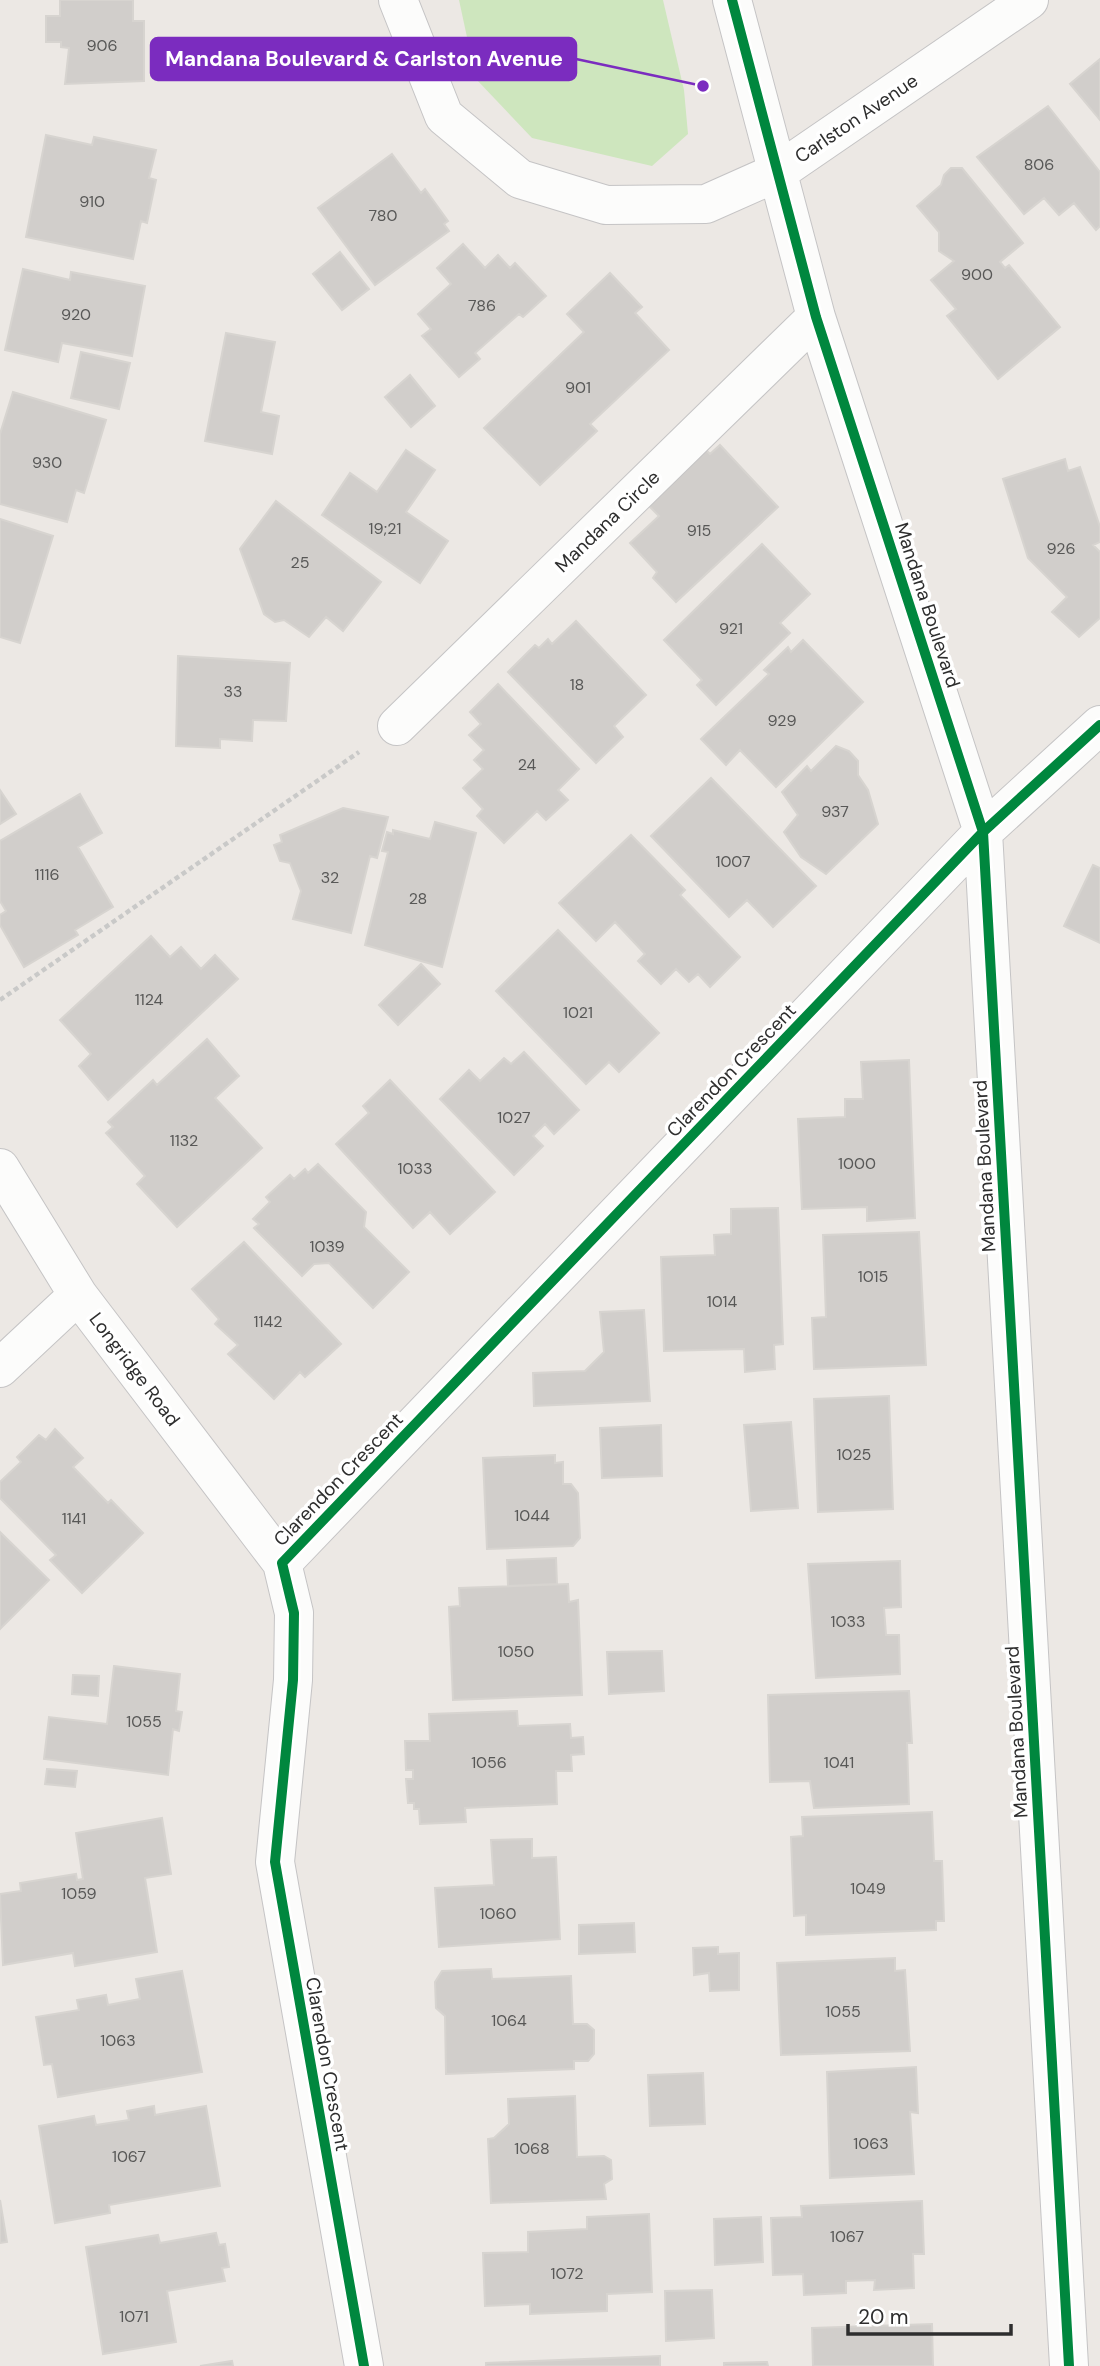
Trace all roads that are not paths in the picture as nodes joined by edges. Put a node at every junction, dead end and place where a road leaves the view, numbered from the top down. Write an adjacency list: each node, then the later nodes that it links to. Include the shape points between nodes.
1 (398, 0): 4 (street, Carlston Avenue, via 444,116 520,179 606,205 706,204)
2 (732, 0): 4 (street, Mandana Boulevard)
3 (1029, 0): 4 (street, Carlston Avenue)
4 (778, 172): 5 (street, Mandana Boulevard)
5 (816, 317): 7 (street, Mandana Circle); 8 (street, Mandana Boulevard)
6 (1100, 725): 8 (street, Clarendon Crescent)
7 (397, 726)
8 (983, 832): 12 (street, Clarendon Crescent); 14 (street, Mandana Boulevard)
9 (0, 1168): 10 (street, Longridge Road)
10 (78, 1295): 11 (street); 12 (street, Longridge Road)
11 (0, 1368)
12 (282, 1563): 13 (street, Clarendon Crescent, via 294,1613 293,1680 275,1862)
13 (364, 2366)
14 (1069, 2366)

